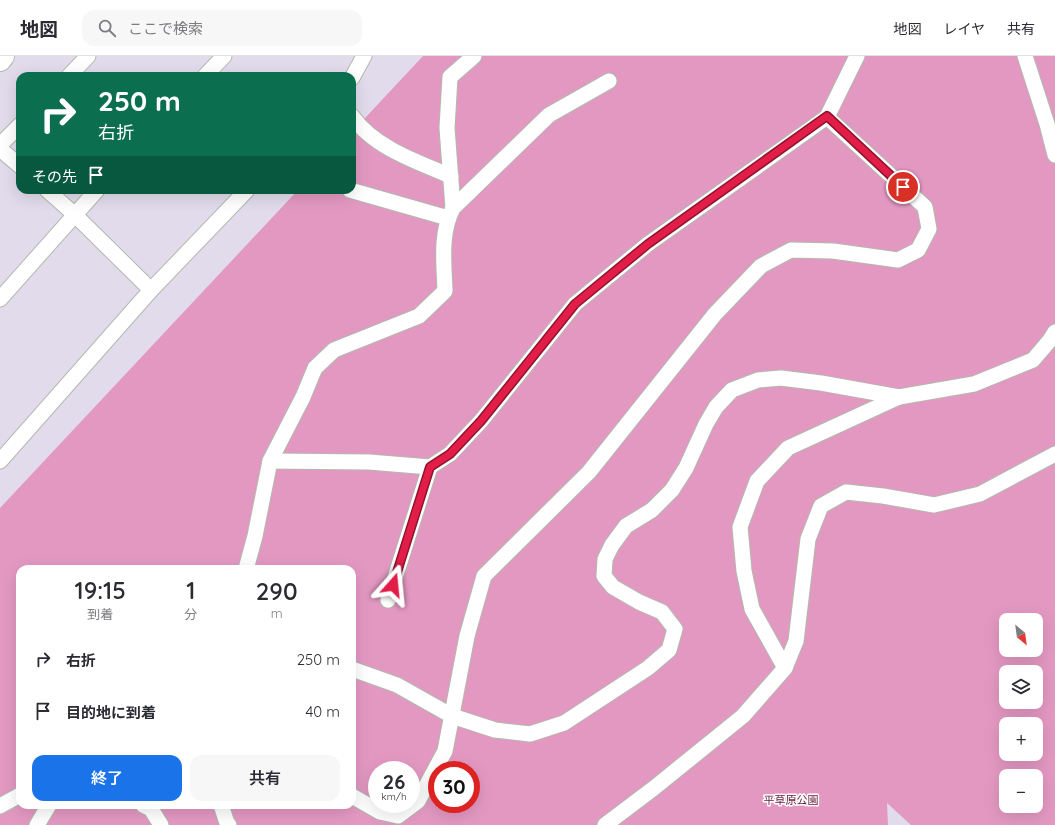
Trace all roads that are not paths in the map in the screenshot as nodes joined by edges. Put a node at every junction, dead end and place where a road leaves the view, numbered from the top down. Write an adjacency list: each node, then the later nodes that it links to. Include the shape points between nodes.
1 (3, 56): 8 (street)
2 (88, 56): 9 (street)
3 (224, 56): 10 (street)
4 (364, 56): 11 (street)
5 (474, 56): 20 (street, via 450,76 447,128)
6 (857, 56): 13 (street)
7 (1025, 56): 18 (street)
8 (0, 60)
9 (73, 72)
10 (209, 72)
11 (355, 72)
12 (609, 81): 25 (street, via 549,115)
13 (827, 116): 34 (street, via 648,244 575,304 481,421 450,454); 39 (street, via 925,207 929,229 918,250 898,260 833,251 791,250 761,266 715,314 588,472 484,576 467,636)
14 (356, 122): 20 (street, via 360,128 398,153)
15 (16, 129): 16 (street)
16 (0, 145)
17 (0, 149): 19 (street)
18 (1055, 155)
19 (16, 163)
20 (451, 176): 25 (street)
21 (356, 191): 25 (street)
22 (52, 194): 26 (street)
23 (93, 194): 26 (street)
24 (243, 194): 27 (street)
25 (451, 213): 33 (street, via 443,250 445,291 419,316 334,350 315,368)
26 (74, 214): 27 (street); 28 (street)
27 (152, 290): 32 (street)
28 (0, 299)
29 (1055, 332): 30 (street, via 1032,360 974,384)
30 (899, 397): 37 (street, via 788,448 757,481 740,527 744,571 752,608); 39 (street, via 781,378 758,380 732,390 716,407 686,468 672,490 652,510 626,526 605,559 604,576 613,587 662,612 675,629 669,650 648,668 564,723 530,734 495,730)
31 (1055, 454): 37 (street, via 980,494 934,505 846,492 820,506 808,540 796,641)
32 (0, 461)
33 (270, 461): 34 (street, via 368,462); 35 (street)
34 (430, 467): 36 (street)
35 (247, 565)
36 (388, 600)
37 (785, 668): 49 (street, via 743,716)
38 (356, 670): 39 (street, via 397,685)
39 (452, 716): 41 (street, via 445,751 418,801 398,816 380,812)
40 (16, 797): 42 (street)
41 (356, 798)
42 (0, 806)
43 (46, 809): 46 (street)
44 (151, 809): 47 (street)
45 (222, 809): 48 (street)
46 (36, 825)
47 (161, 825)
48 (229, 825)
49 (605, 825)

